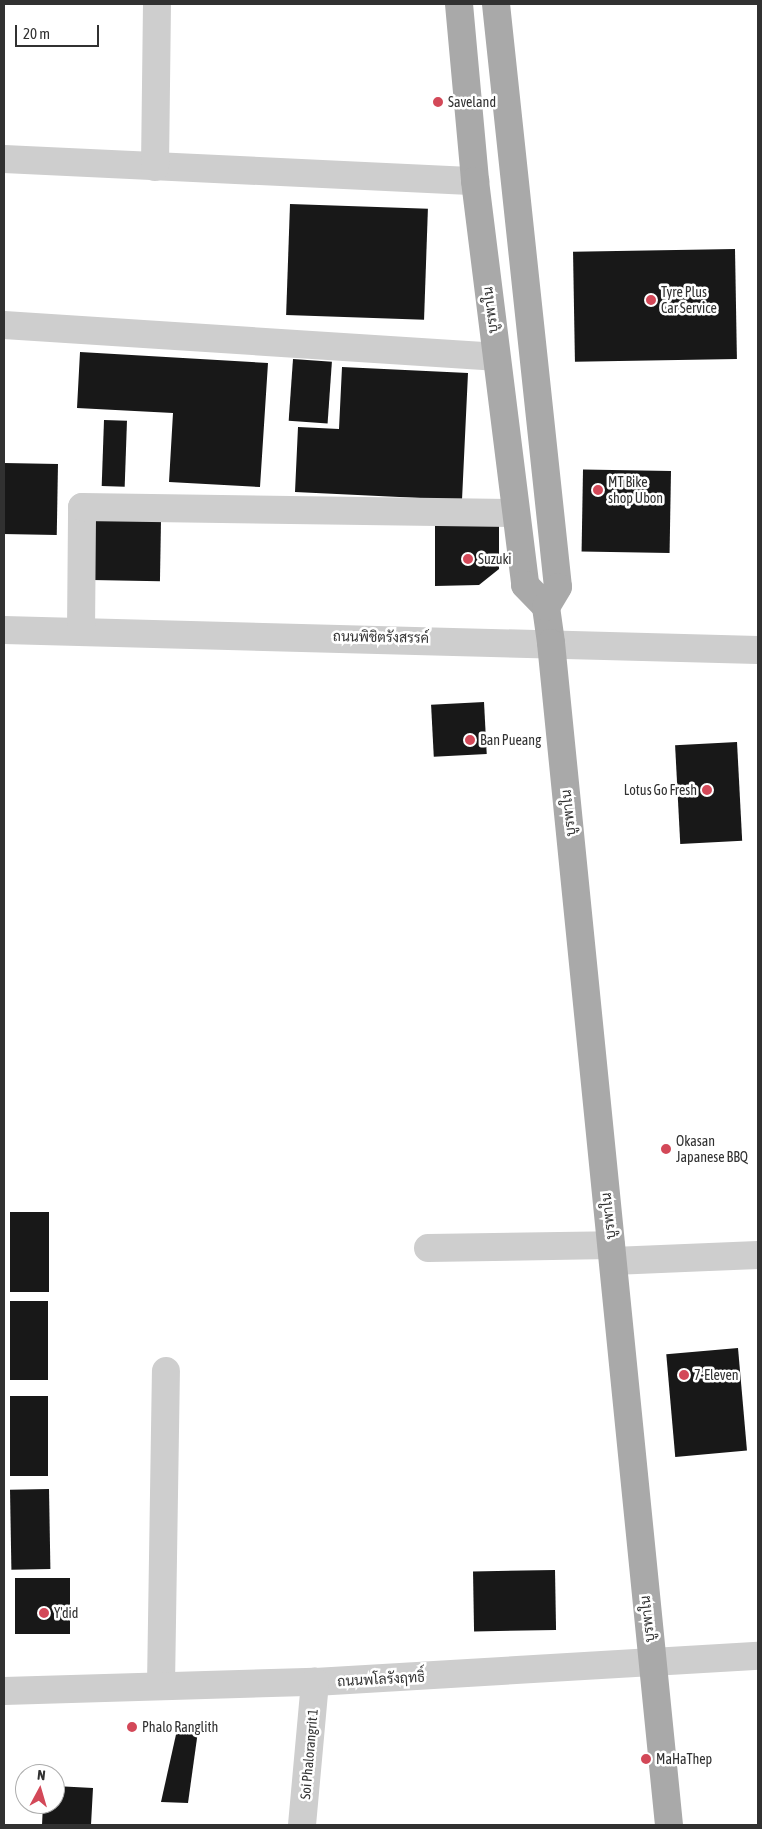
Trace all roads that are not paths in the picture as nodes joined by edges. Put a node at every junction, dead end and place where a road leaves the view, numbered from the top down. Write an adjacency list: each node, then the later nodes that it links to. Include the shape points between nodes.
1 (157, 4): 5 (street)
2 (459, 4): 7 (main road, บูรพาใน)
3 (496, 4): 6 (main road)
4 (4, 159): 5 (street)
5 (155, 166): 7 (street)
6 (515, 179): 7 (main road); 11 (main road, via 558,587)
7 (475, 182): 9 (main road, บูรพาใน)
8 (4, 325): 9 (street)
9 (496, 358): 10 (main road, บูรพาใน)
10 (514, 513): 11 (main road, บูรพาใน, via 524,585); 13 (street, via 82,507)
11 (546, 607): 14 (main road, บูรพาใน)
12 (4, 630): 13 (street, ถนนพิชิตรังสรรค์)
13 (81, 631): 14 (street, ถนนพิชิตรังสรรค์)
14 (551, 643): 15 (street, ถนนพิชิตรังสรรค์); 17 (main road, บูรพาใน)
15 (758, 650)
16 (428, 1248): 17 (street)
17 (612, 1253): 18 (street); 21 (main road, บูรพาใน)
18 (758, 1255)
19 (166, 1371): 23 (street)
20 (758, 1656): 21 (street, ถนนพโลรังฤทธิ์)
21 (652, 1664): 22 (street, ถนนพโลรังฤทธิ์); 26 (main road, บูรพาใน)
22 (316, 1682): 23 (street, ถนนพโลรังฤทธิ์); 25 (street, Soi Phalorangrit 1)
23 (161, 1685): 24 (street, ถนนพโลรังฤทธิ์)
24 (4, 1690)
25 (302, 1825)
26 (669, 1825)

